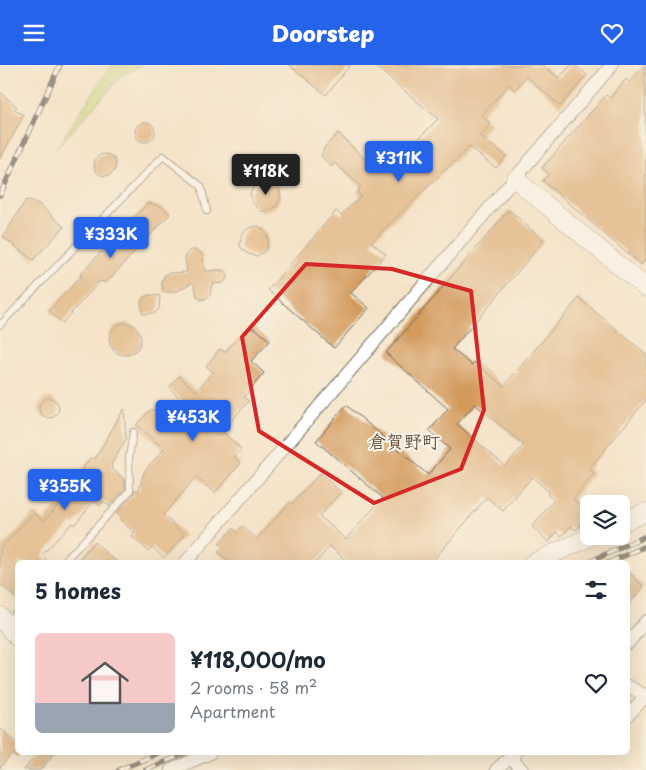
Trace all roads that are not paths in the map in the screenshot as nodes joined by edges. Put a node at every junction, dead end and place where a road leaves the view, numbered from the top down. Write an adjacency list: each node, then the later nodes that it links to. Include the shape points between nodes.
1 (612, 65): 2 (street)
2 (515, 179): 4 (street); 11 (street)
3 (207, 211): 5 (lane, via 201,186 163,156)
4 (646, 288)
5 (0, 325)
6 (132, 432): 10 (lane, via 130,491)
7 (646, 513): 8 (street)
8 (630, 519)
9 (580, 541): 12 (street)
10 (66, 560)
11 (188, 560)
12 (540, 560)
13 (15, 612): 14 (lane)
14 (2, 620): 16 (street)
15 (646, 621): 17 (street)
16 (15, 635)
17 (630, 641)
18 (630, 687): 19 (street)
19 (646, 696): 20 (street)
20 (630, 713)
21 (205, 755): 24 (street)
22 (510, 755): 25 (street)
23 (512, 755): 26 (street)
24 (171, 770)
25 (496, 770)
26 (522, 770)

